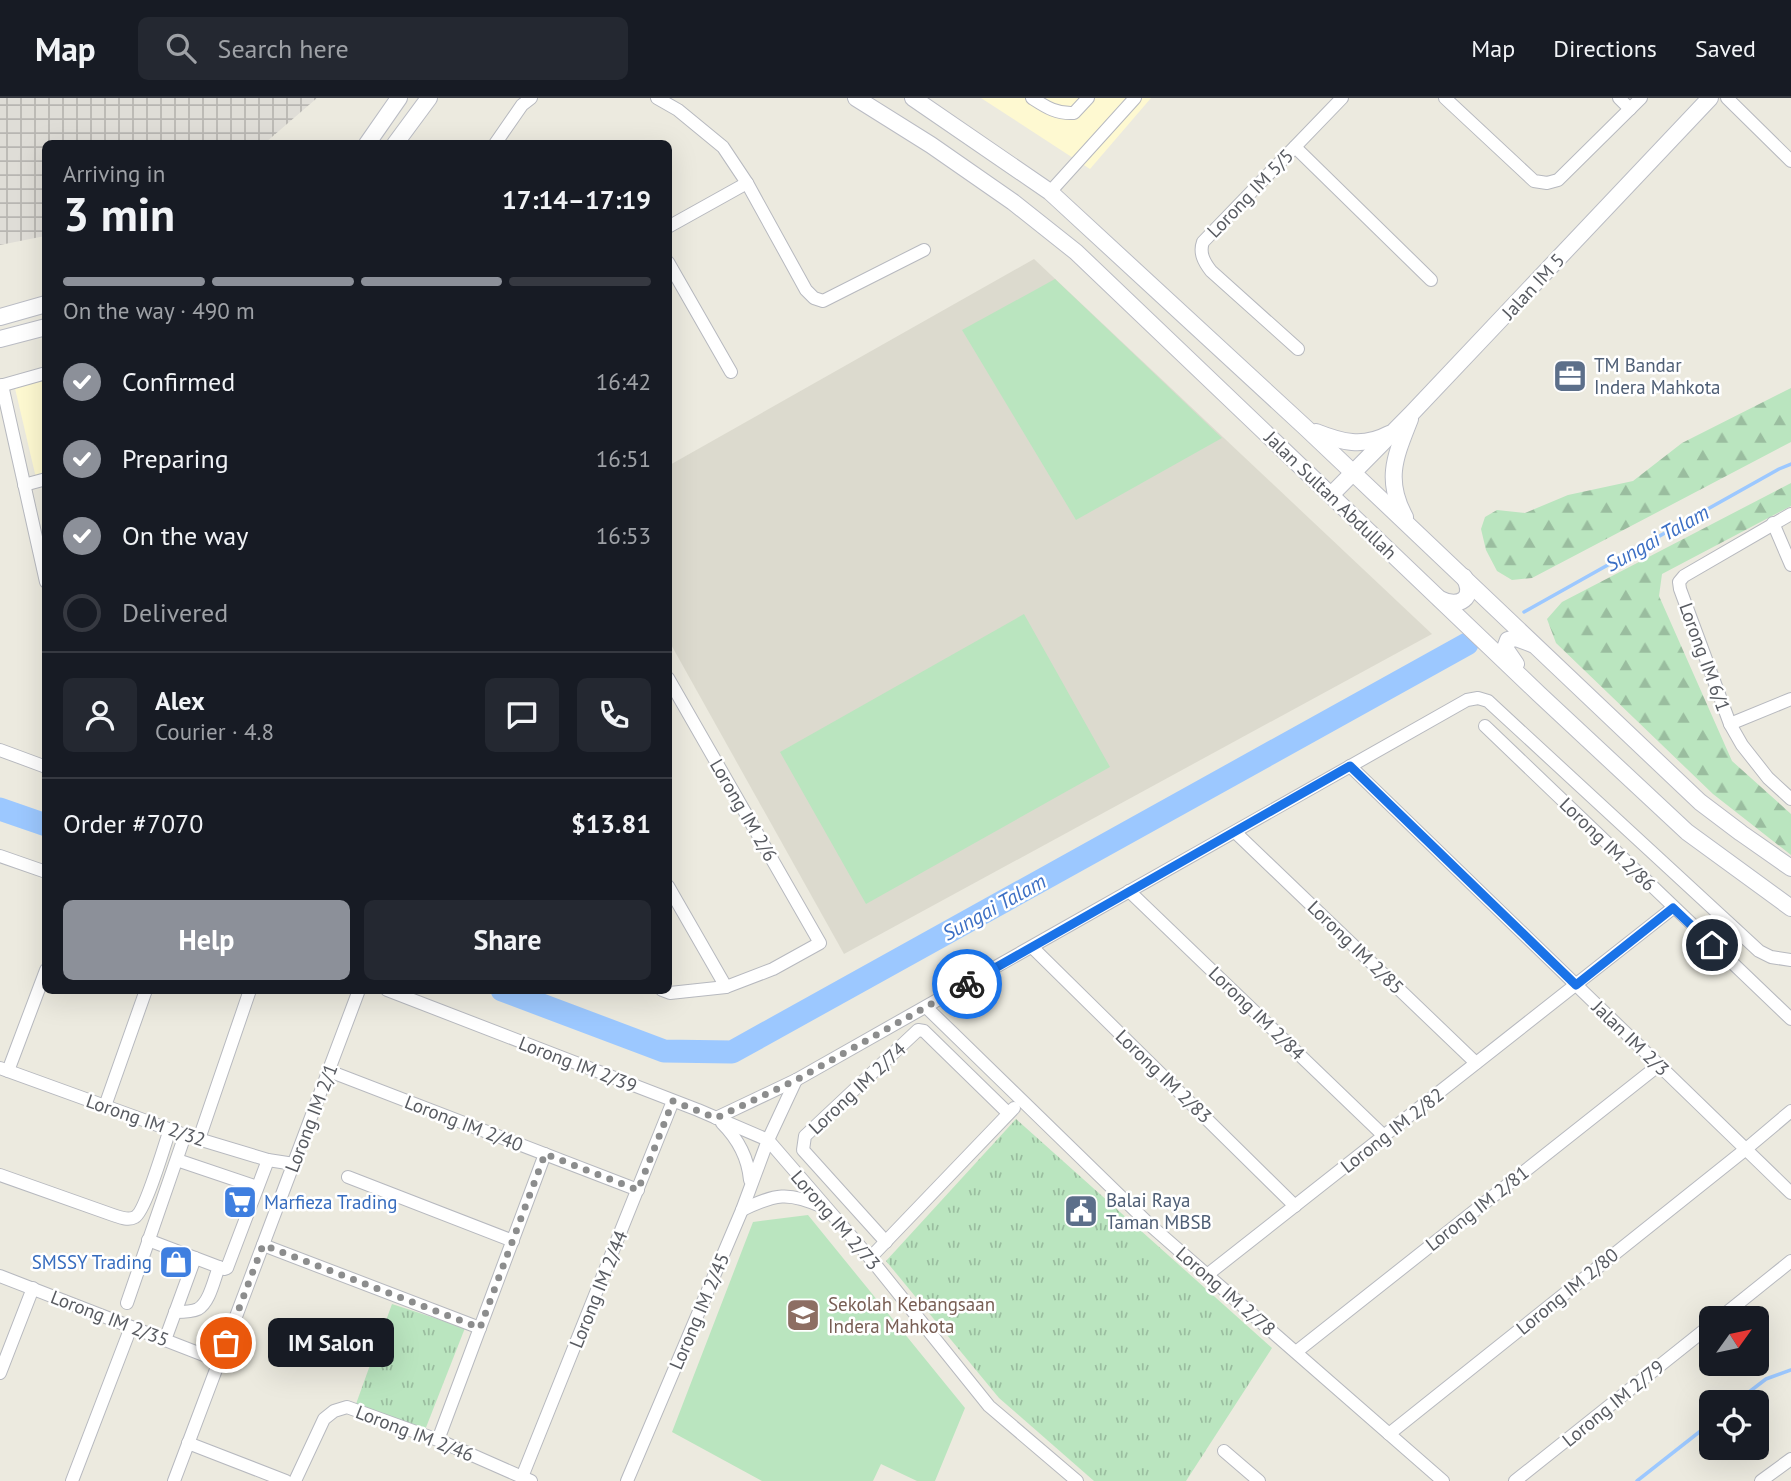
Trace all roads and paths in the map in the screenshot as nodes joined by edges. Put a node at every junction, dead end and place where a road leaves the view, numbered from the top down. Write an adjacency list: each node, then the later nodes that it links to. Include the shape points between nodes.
1 (399, 98): 17 (main road)
2 (429, 98): 18 (main road)
3 (531, 98): 19 (street)
4 (657, 98): 22 (street, via 723,147)
5 (856, 98): 42 (main road, Jalan Sultan Abdullah, via 1002,195 1076,253)
6 (913, 98): 23 (main road, Jalan Sultan Abdullah)
7 (1032, 98): 8 (street, via 1063,114 1074,113)
8 (1088, 98)
9 (1135, 98): 23 (street)
10 (1342, 98): 20 (street, Lorong IM 5/5)
11 (1446, 98): 16 (street, via 1534,181 1546,183 1558,180)
12 (1619, 98): 16 (street)
13 (1641, 98): 16 (street)
14 (1710, 98): 36 (main road, Jalan IM 5)
15 (1727, 98): 21 (street)
16 (1630, 109)
17 (370, 140)
18 (398, 140)
19 (498, 140)
20 (1295, 147): 27 (street); 32 (street, Lorong IM 5/5, via 1201,248 1211,271)
21 (1791, 161)
22 (747, 183): 24 (street); 25 (street, via 814,298 823,301)
23 (1050, 192): 37 (main road, Jalan Sultan Abdullah)
24 (672, 226)
25 (924, 250)
26 (672, 269): 33 (street)
27 (1431, 280)
28 (42, 305): 29 (main road)
29 (0, 317)
30 (42, 328): 31 (main road)
31 (0, 339)
32 (1298, 349)
33 (731, 372)
34 (42, 374): 35 (street)
35 (1, 386): 41 (street)
36 (1412, 413): 38 (main road, Jalan IM 5); 45 (main road, via 1394,463 1394,489)
37 (1307, 429): 38 (main road, via 1356,443 1385,437); 39 (main road, Jalan Sultan Abdullah)
38 (1396, 429): 39 (main road, Jalan IM 5)
39 (1354, 472): 42 (main road, Jalan IM 5); 45 (main road, Jalan Sultan Abdullah)
40 (42, 480): 41 (street)
41 (24, 485): 46 (street)
42 (1331, 495): 49 (main road, Jalan Sultan Abdullah)
43 (1791, 514): 44 (street, Lorong IM 6/1)
44 (1773, 523): 47 (street); 54 (street, Lorong IM 6/1, via 1679,582)
45 (1409, 525): 48 (main road, Jalan Sultan Abdullah)
46 (42, 564)
47 (1791, 565)
48 (1462, 575): 49 (main road, via 1469,589 1464,600 1449,604); 50 (main road, Jalan Sultan Abdullah)
49 (1440, 599): 52 (main road, Jalan Sultan Abdullah)
50 (1538, 646): 52 (main road, via 1516,638 1508,640 1505,648); 62 (main road, Jalan Sultan Abdullah, via 1699,802)
51 (672, 684): 73 (street, Lorong IM 2/6, via 820,943 773,969)
52 (1539, 694): 66 (main road, Jalan Sultan Abdullah, via 1687,832)
53 (1791, 699): 54 (street)
54 (1730, 724): 59 (street, Lorong IM 6/1, via 1768,778)
55 (1485, 726): 67 (street, Lorong IM 2/86)
56 (0, 750): 57 (street)
57 (42, 766)
58 (1350, 766): 60 (street); 70 (street, via 1467,701 1488,701 1759,951); 72 (street, Jalan IM 2/3)
59 (1791, 799)
60 (1235, 832): 64 (street); 81 (street, Lorong IM 2/85)
61 (0, 856): 63 (street)
62 (1791, 868)
63 (42, 871)
64 (1129, 891): 69 (street); 94 (street, Lorong IM 2/84)
65 (672, 893): 73 (street)
66 (1787, 906): 68 (street)
67 (1673, 908): 72 (street, Lorong IM 2/82); 80 (street, Lorong IM 2/86)
68 (1791, 919)
69 (1031, 947): 79 (street); 108 (street, Lorong IM 2/83)
70 (1788, 957)
71 (42, 980): 83 (street)
72 (1576, 985): 81 (street, Lorong IM 2/82); 82 (street, Jalan IM 2/3)
73 (726, 987): 74 (street)
74 (672, 993)
75 (145, 994): 88 (street)
76 (249, 994): 95 (street)
77 (358, 994): 84 (street, Lorong IM 2/1)
78 (397, 994): 87 (street, Lorong IM 2/39)
79 (926, 1007): 85 (street); 86 (street, Lorong IM 2/78)
80 (1791, 1020)
81 (1476, 1063): 94 (street, Lorong IM 2/82)
82 (1659, 1065): 97 (street, Jalan IM 2/3); 129 (street, Lorong IM 2/81)
83 (4, 1070): 88 (street, Lorong IM 2/32)
84 (329, 1071): 98 (street, Lorong IM 2/40); 101 (street, Lorong IM 2/1)
85 (796, 1080): 91 (street); 96 (street, Lorong IM 2/45)
86 (1021, 1100): 90 (street); 119 (street, Lorong IM 2/78)
87 (673, 1101): 91 (street, Lorong IM 2/39); 106 (street, Lorong IM 2/44)
88 (105, 1106): 92 (street, Lorong IM 2/32)
89 (1791, 1111): 97 (street, Lorong IM 2/80)
90 (1008, 1114): 113 (street); 113 (street, Lorong IM 2/74, via 918,1030 805,1136 803,1150)
91 (716, 1118): 96 (street, Lorong IM 2/39); 104 (street, via 745,1156)
92 (170, 1129): 93 (street, Lorong IM 2/32); 102 (street, via 145,1202 134,1218 113,1215)
93 (185, 1135): 95 (street, Lorong IM 2/32); 99 (street)
94 (1384, 1136): 108 (street, Lorong IM 2/82)
95 (199, 1139): 100 (street, Lorong IM 2/32)
96 (768, 1140): 104 (street, Lorong IM 2/45); 109 (street, Lorong IM 2/73)
97 (1746, 1149): 107 (street, Jalan IM 2/3); 132 (street, Lorong IM 2/80)
98 (545, 1154): 106 (street, Lorong IM 2/40); 112 (street)
99 (177, 1160): 105 (street); 111 (street)
100 (268, 1160): 101 (street, Lorong IM 2/32); 105 (street)
101 (294, 1164): 114 (street, Lorong IM 2/1)
102 (0, 1175)
103 (348, 1177): 112 (street)
104 (750, 1185): 110 (street, Lorong IM 2/45)
105 (257, 1186): 118 (street, via 228,1267)
106 (638, 1190): 137 (street, Lorong IM 2/44)
107 (1791, 1193)
108 (1295, 1206): 119 (street, Lorong IM 2/82)
109 (826, 1208): 110 (street, via 807,1199 777,1196); 116 (street, Lorong IM 2/73)
110 (742, 1210): 142 (street, Lorong IM 2/45)
111 (148, 1240): 115 (street); 122 (street)
112 (513, 1241): 126 (street)
113 (886, 1242): 116 (street)
114 (263, 1245): 126 (street); 130 (street, Lorong IM 2/1)
115 (195, 1258): 118 (street); 124 (street)
116 (870, 1258): 143 (street, Lorong IM 2/73, via 989,1406)
117 (1791, 1261): 123 (street)
118 (219, 1267): 124 (street, via 202,1306)
119 (1207, 1275): 129 (street, Lorong IM 2/78)
120 (0, 1276): 121 (street, Lorong IM 2/35)
121 (33, 1288): 125 (street, Lorong IM 2/35); 131 (street)
122 (127, 1303)
123 (1735, 1306)
124 (175, 1312): 128 (street)
125 (131, 1327): 128 (street, Lorong IM 2/35); 138 (street)
126 (480, 1328): 133 (street)
127 (1699, 1334): 146 (street, Lorong IM 2/79)
128 (165, 1340): 130 (street, Lorong IM 2/35)
129 (1296, 1352): 132 (street, Lorong IM 2/78)
130 (219, 1361): 134 (street, Lorong IM 2/1)
131 (0, 1373)
132 (1389, 1434): 145 (street, Lorong IM 2/78)
133 (438, 1440): 137 (street, Lorong IM 2/46); 141 (street, Lorong IM 2/46, via 347,1407 324,1419)
134 (188, 1443): 139 (street, Lorong IM 2/1); 140 (street)
135 (1224, 1451): 144 (street)
136 (1791, 1459): 147 (street)
137 (526, 1479)
138 (72, 1481)
139 (174, 1481)
140 (286, 1481)
141 (295, 1481)
142 (627, 1481)
143 (1077, 1481)
144 (1259, 1481)
145 (1443, 1481)
146 (1515, 1481)
147 (1761, 1481)

